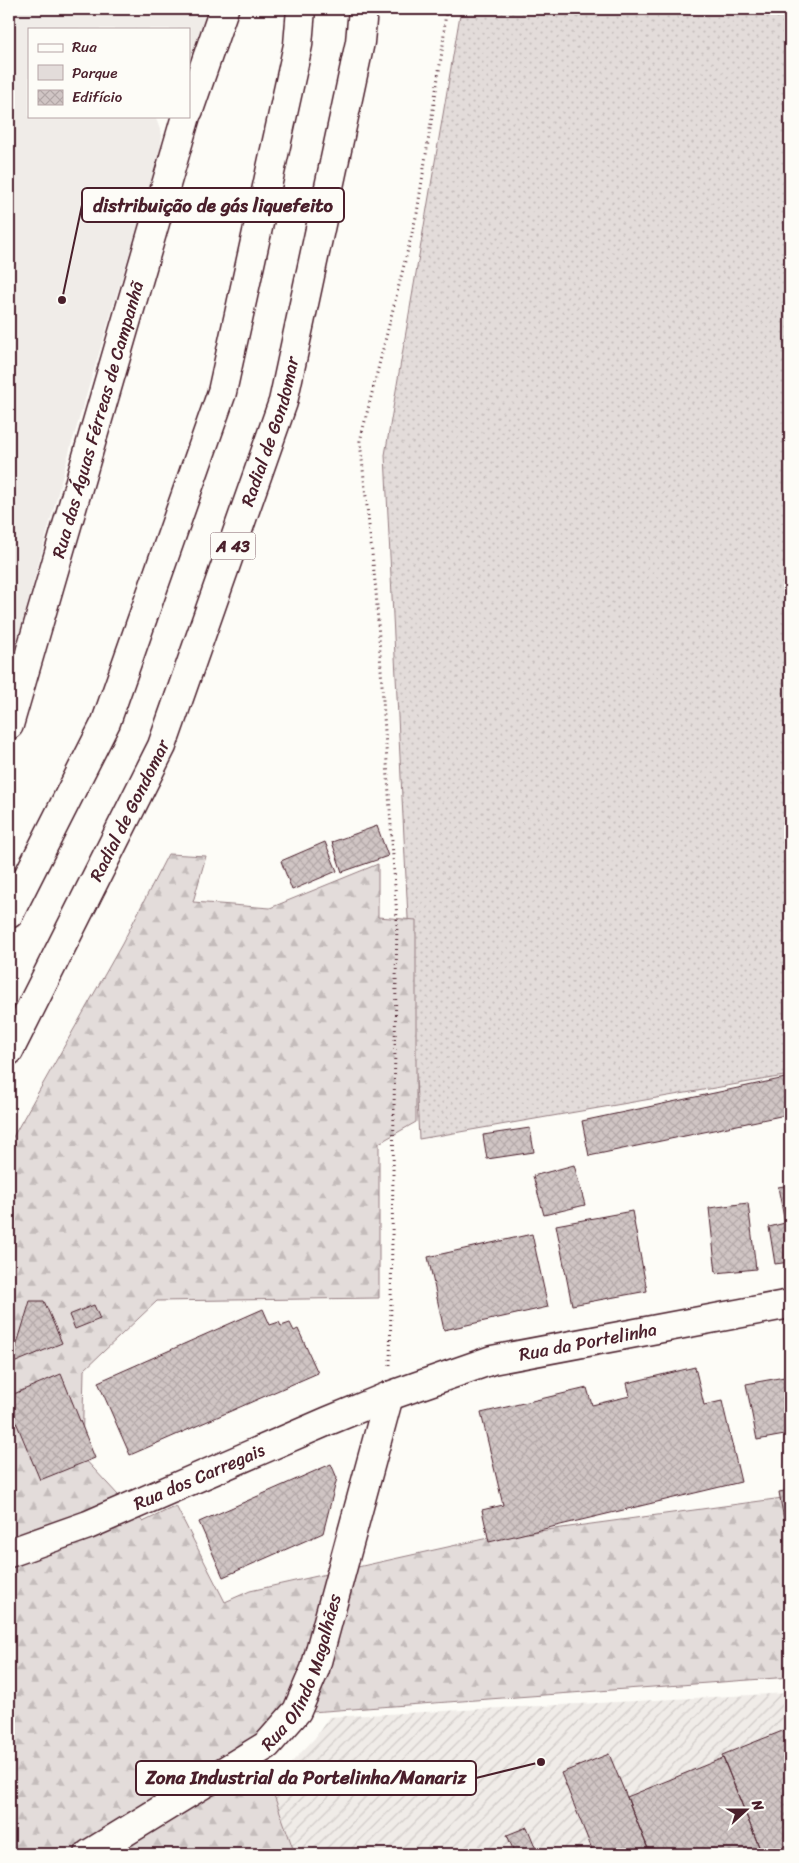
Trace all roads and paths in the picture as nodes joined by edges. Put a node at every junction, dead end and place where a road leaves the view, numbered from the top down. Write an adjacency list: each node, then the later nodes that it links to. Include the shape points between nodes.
1 (224, 9): 5 (main road)
2 (301, 9): 8 (main road, via 298,45 222,392 106,722)
3 (363, 9): 9 (main road, Radial de Gondomar / A 43, via 360,42 283,402 162,746)
4 (446, 9): 11 (path, via 417,213 360,441 376,591 397,919)
5 (190, 107)
6 (185, 118): 7 (main road, Rua das Águas Férreas de Campanhã)
7 (9, 725)
8 (9, 914)
9 (9, 1051)
10 (790, 1304): 11 (main road, Rua da Portelinha, via 492,1360)
11 (389, 1396): 12 (main road, Rua dos Carregais, via 88,1525); 13 (main road, Rua Olindo Magalhães, via 315,1669 297,1711 267,1744)
12 (9, 1553)
13 (88, 1854)

